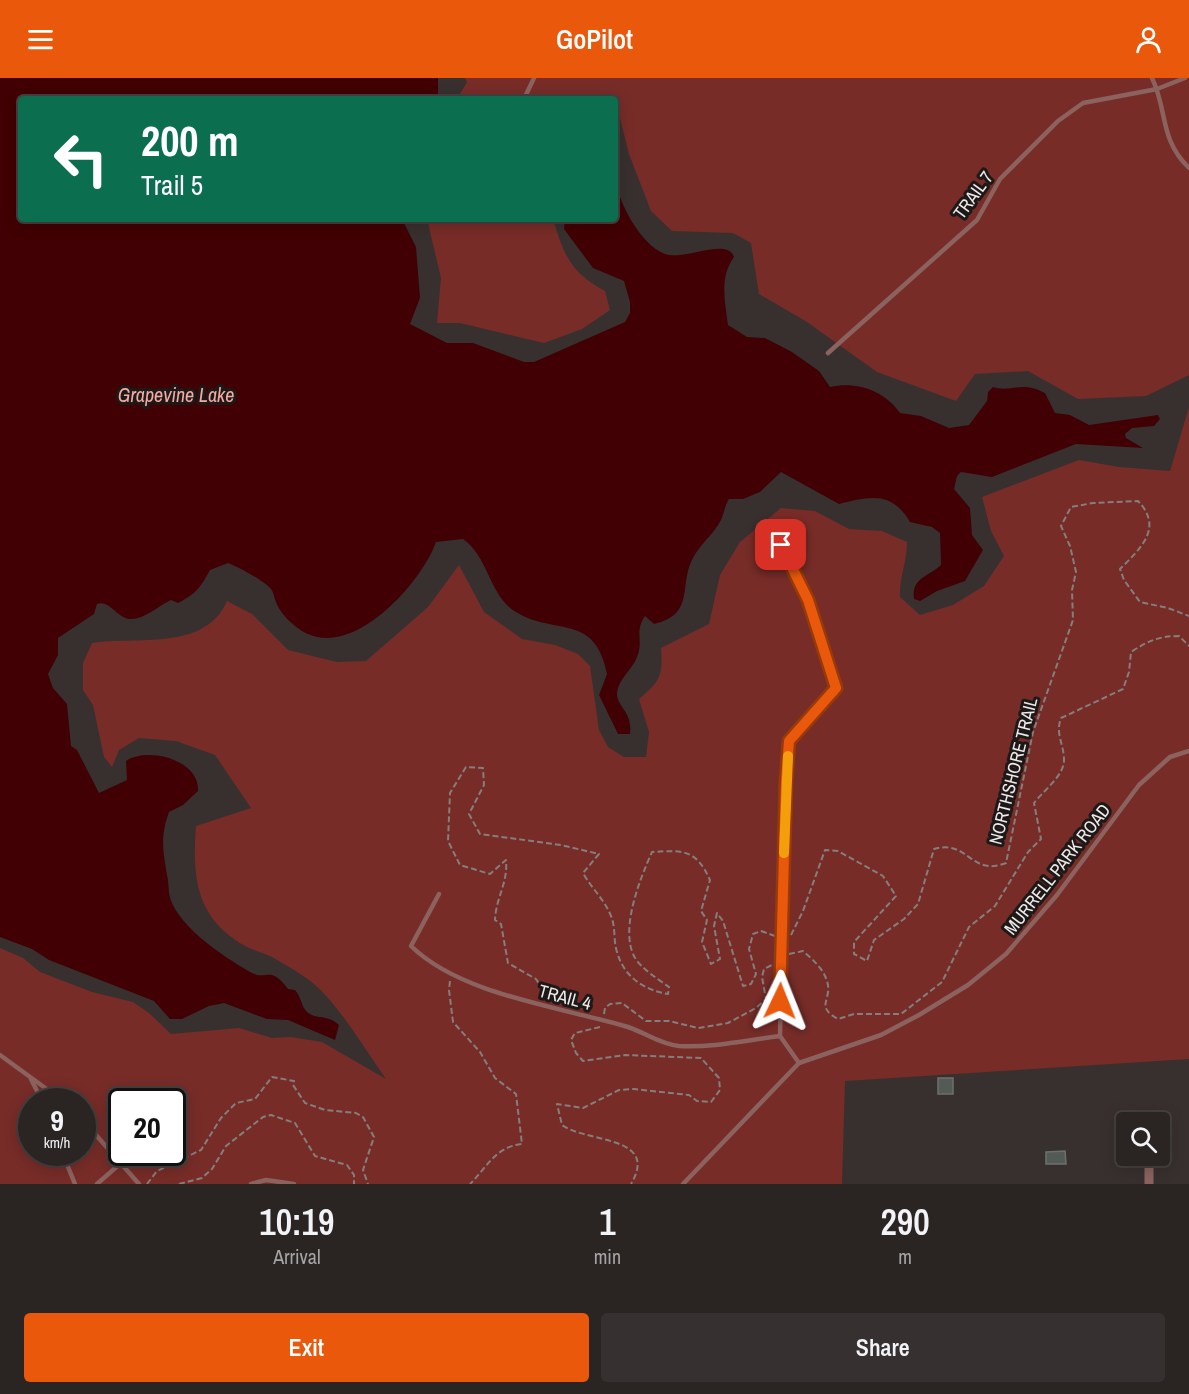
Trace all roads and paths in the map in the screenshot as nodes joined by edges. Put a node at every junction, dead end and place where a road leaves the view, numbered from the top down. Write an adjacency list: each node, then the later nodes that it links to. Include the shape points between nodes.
1 (534, 78): 5 (lane)
2 (1152, 78): 4 (lane)
3 (1185, 78): 4 (lane, TRAIL 7)
4 (1157, 89): 6 (lane, via 1171,143); 7 (lane, TRAIL 7, via 1083,103 1058,121 1000,179 977,220)
5 (525, 96)
6 (1189, 168)
7 (828, 353)
8 (781, 545): 13 (lane, via 808,600 836,688 789,741)
9 (1189, 616): 13 (path, NORTHSHORE TRAIL, via 1140,602 1124,580 1120,569 1144,545 1150,522 1138,501 1071,507 1061,526 1076,572 1073,620 1033,732 1006,863 995,867 974,863 963,852 947,846 934,849 918,904 874,940 867,961 854,954 854,942 896,896 883,876 838,851 825,850 790,938)
10 (1189, 646): 14 (path, NORTHSHORE TRAIL, via 1179,636 1159,636 1144,643 1131,652 1123,689 1061,718 1057,729 1064,762 1058,776 1034,803 1041,839 1028,852 995,906 969,927 942,982 901,1014 854,1014 838,1019 828,1014 825,1006 828,983 818,964 803,951)
11 (1189, 751): 20 (lane, MURRELL PARK ROAD, via 1170,757 1152,771 1033,924 1006,954 968,985 881,1035)
12 (439, 894): 16 (lane, TRAIL 4, via 411,946 428,963)
13 (782, 937): 14 (lane); 16 (path, via 761,931 753,934 748,949 756,974 751,984 743,986 717,913 714,926 720,959 711,964 702,942 707,920 701,910 710,880 702,862 685,852 652,852 630,915 628,940 634,958 669,987 668,994 648,990 636,982 624,965 603,897 583,873 600,854 480,834 469,814 484,785 483,768 466,767 450,793 448,841 460,865 490,874 506,860 507,878 495,920 501,924 508,963 536,979 545,993)
14 (781, 959): 17 (path, via 764,969 766,999 728,1023 698,1028 669,1021 646,1021 622,1003 605,1008); 18 (lane)
15 (454, 977): 39 (path, via 449,990 453,1022 480,1052 495,1078 516,1094 522,1144 508,1145 495,1154)
16 (529, 1002): 17 (lane, TRAIL 4)
17 (603, 1021): 18 (lane, TRAIL 4, via 664,1044 680,1046); 40 (path, via 602,1026 575,1033 571,1040 583,1061 626,1055 701,1058 719,1078 720,1090 711,1102 697,1101 689,1095 634,1089 619,1090 583,1108 557,1104 562,1125 572,1132 629,1148 638,1161)
18 (780, 1035): 20 (lane)
19 (0, 1055): 21 (lane)
20 (799, 1063): 41 (lane, MURRELL PARK ROAD)
21 (30, 1077): 22 (lane); 23 (lane)
22 (36, 1088)
23 (45, 1088)
24 (96, 1135): 25 (lane)
25 (108, 1148)
26 (68, 1166): 30 (lane)
27 (118, 1166): 31 (lane)
28 (124, 1166): 32 (lane)
29 (1149, 1166): 42 (street)
30 (75, 1184)
31 (97, 1184)
32 (139, 1184)
33 (147, 1184): 38 (path, via 158,1171 201,1150 220,1118 236,1103 255,1099 272,1077 294,1081 305,1103 356,1113 363,1118 374,1137 363,1170)
34 (179, 1184): 37 (path, via 202,1178 226,1146 271,1115 295,1123 315,1156 347,1165 354,1175)
35 (251, 1184): 36 (lane, via 266,1180)
36 (294, 1184)
37 (354, 1184)
38 (368, 1184)
39 (470, 1184)
40 (631, 1184)
41 (682, 1184)
42 (1149, 1184)

